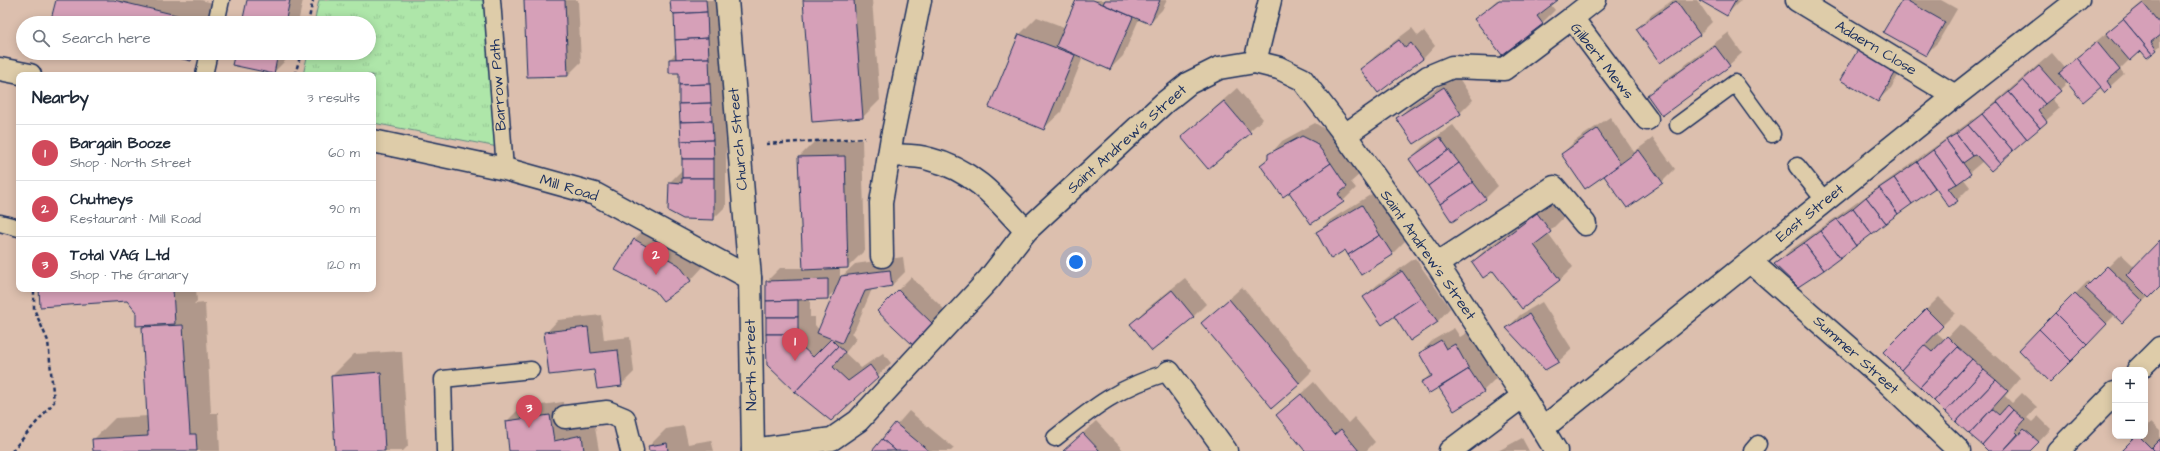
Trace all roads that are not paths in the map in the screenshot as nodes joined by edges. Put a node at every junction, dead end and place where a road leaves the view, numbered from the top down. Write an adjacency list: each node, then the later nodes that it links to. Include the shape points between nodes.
1 (221, 0): 9 (lane)
2 (492, 0): 24 (lane, Barrow Path)
3 (727, 0): 33 (street, Church Street)
4 (920, 0): 22 (street)
5 (1270, 0): 12 (street)
6 (1595, 0): 10 (street)
7 (1797, 0): 16 (street, Adaern Close)
8 (2078, 0): 16 (street, East Street)
9 (218, 16)
10 (1572, 18): 17 (street, Gilbert Mews); 20 (street, Gilbert Mews, via 1504,69 1452,67 1428,77)
11 (207, 60): 15 (lane)
12 (1255, 62): 20 (street, Saint Andrew's Street, via 1279,68 1302,79); 29 (street, Saint Andrew's Street, via 1219,68 1188,83)
13 (0, 69): 14 (street)
14 (16, 72)
15 (205, 72)
16 (1954, 96): 25 (street, East Street)
17 (1647, 119)
18 (1678, 125): 19 (lane, via 1734,83)
19 (1772, 134)
20 (1345, 135): 32 (street, Saint Andrew's Street)
21 (376, 142): 24 (street, Mill Road)
22 (891, 146): 29 (street, via 961,170 981,183); 30 (street, via 881,203)
23 (1797, 166): 25 (lane)
24 (505, 169): 33 (street, Mill Road, via 595,194)
25 (1825, 201): 31 (street, East Street)
26 (0, 223): 28 (lane)
27 (1585, 224): 32 (street, via 1554,187)
28 (16, 227)
29 (1026, 231): 43 (street, Saint Andrew's Street, via 989,279 934,340 858,421)
30 (882, 256)
31 (1751, 262): 41 (street, East Street); 50 (street, Summer Street, via 1882,377)
32 (1437, 264): 38 (street, Saint Andrew's Street)
33 (750, 278): 44 (street, North Street)
34 (2160, 348): 35 (street)
35 (2141, 367)
36 (531, 370): 45 (lane, via 443,379)
37 (1169, 372): 42 (lane, via 1126,387 1094,406); 47 (street)
38 (1524, 396): 41 (street, Saint Andrew's Street); 48 (street)
39 (2112, 396): 51 (street)
40 (565, 417): 46 (street, via 607,412 624,419)
41 (1543, 428): 49 (street, Saint Andrew's Street)
42 (1054, 438)
43 (829, 445): 44 (street, Saint Andrew's Street)
44 (753, 450)
45 (445, 451)
46 (632, 451)
47 (1226, 451)
48 (1450, 451)
49 (1556, 451)
50 (1959, 451)
51 (2058, 451)

